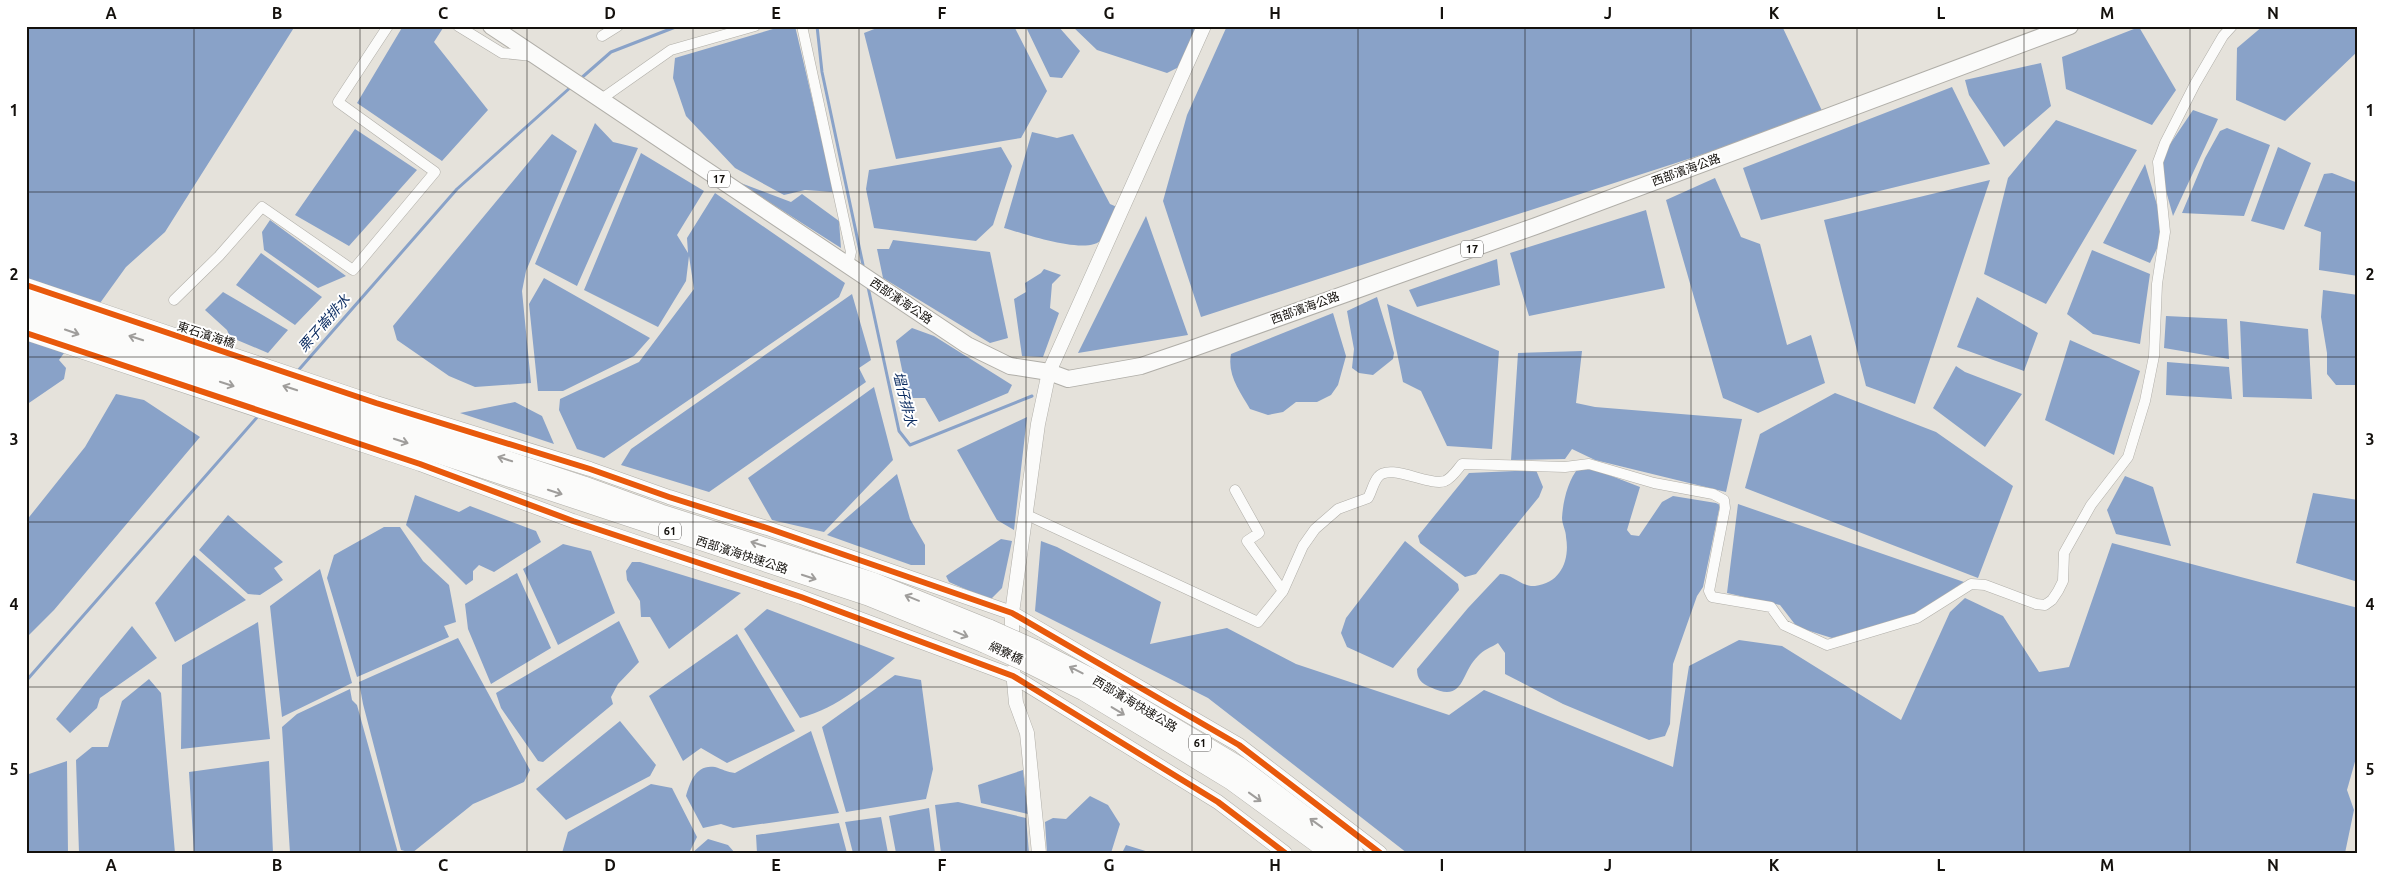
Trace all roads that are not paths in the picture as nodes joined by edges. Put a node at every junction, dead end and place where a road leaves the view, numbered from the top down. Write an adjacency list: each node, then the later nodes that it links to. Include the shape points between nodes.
1 (388, 26): 16 (street, via 338,102 435,172 353,270 262,207)
2 (458, 26): 12 (street, via 502,54)
3 (491, 26): 12 (main road, 17)
4 (505, 26): 12 (street, via 533,46)
5 (618, 26): 11 (street)
6 (755, 26): 13 (street, via 671,50)
7 (802, 26): 14 (street, via 851,252)
8 (1204, 26): 20 (street)
9 (2070, 26): 20 (main road, 西部濱海公路 / 17, via 1545,222 1141,366 1068,379)
10 (2232, 26): 25 (street, via 2195,84 2158,162 2165,232 2157,284 2154,356 2145,401 2128,457 2091,505 2064,553 2063,581 2052,600 2045,605 1971,584 1917,618 1826,645 1784,625 1771,607 1712,597 1709,591 1724,500 1714,494 1654,483 1589,464 1565,467 1462,464 1445,481 1435,482 1386,472 1378,476 1368,498 1338,509 1315,529)
11 (602, 36)
12 (541, 60): 13 (main road, 西部濱海公路 / 17)
13 (600, 100): 14 (main road, 西部濱海公路 / 17)
14 (848, 265): 20 (main road, 西部濱海公路 / 17, via 989,357 1010,366)
15 (26, 284): 21 (street, 東石濱海橋)
16 (174, 300)
17 (26, 301): 21 (highway, 東石濱海橋 / 61, one-way to 17)
18 (26, 317): 22 (highway, 61, one-way to 22)
19 (26, 333): 22 (street)
20 (1049, 372): 24 (street, via 1038,424)
21 (375, 409): 26 (street, via 590,469); 27 (highway, 西部濱海快速公路 / 61, one-way to 21, via 873,582 661,514)
22 (348, 432): 27 (highway, 西部濱海快速公路 / 61, one-way to 27); 29 (street, via 420,464 573,521 800,597)
23 (1235, 490): 25 (street, via 1258,533 1247,541)
24 (1027, 515): 25 (street, via 1258,622); 26 (street)
25 (1283, 591)
26 (1012, 613): 29 (street); 34 (street, via 1240,745)
27 (987, 636): 28 (highway, 網寮橋 / 61, bridge)
28 (1031, 656): 32 (highway, 西部濱海快速公路 / 61, one-way to 32, via 1231,780); 33 (highway, 西部濱海快速公路 / 61, one-way to 28, via 1240,767 1091,678)
29 (1013, 676): 30 (street, via 1016,703 1027,733); 31 (street, via 1218,802)
30 (1040, 853)
31 (1285, 853)
32 (1331, 853)
33 (1354, 853)
34 (1380, 853)

